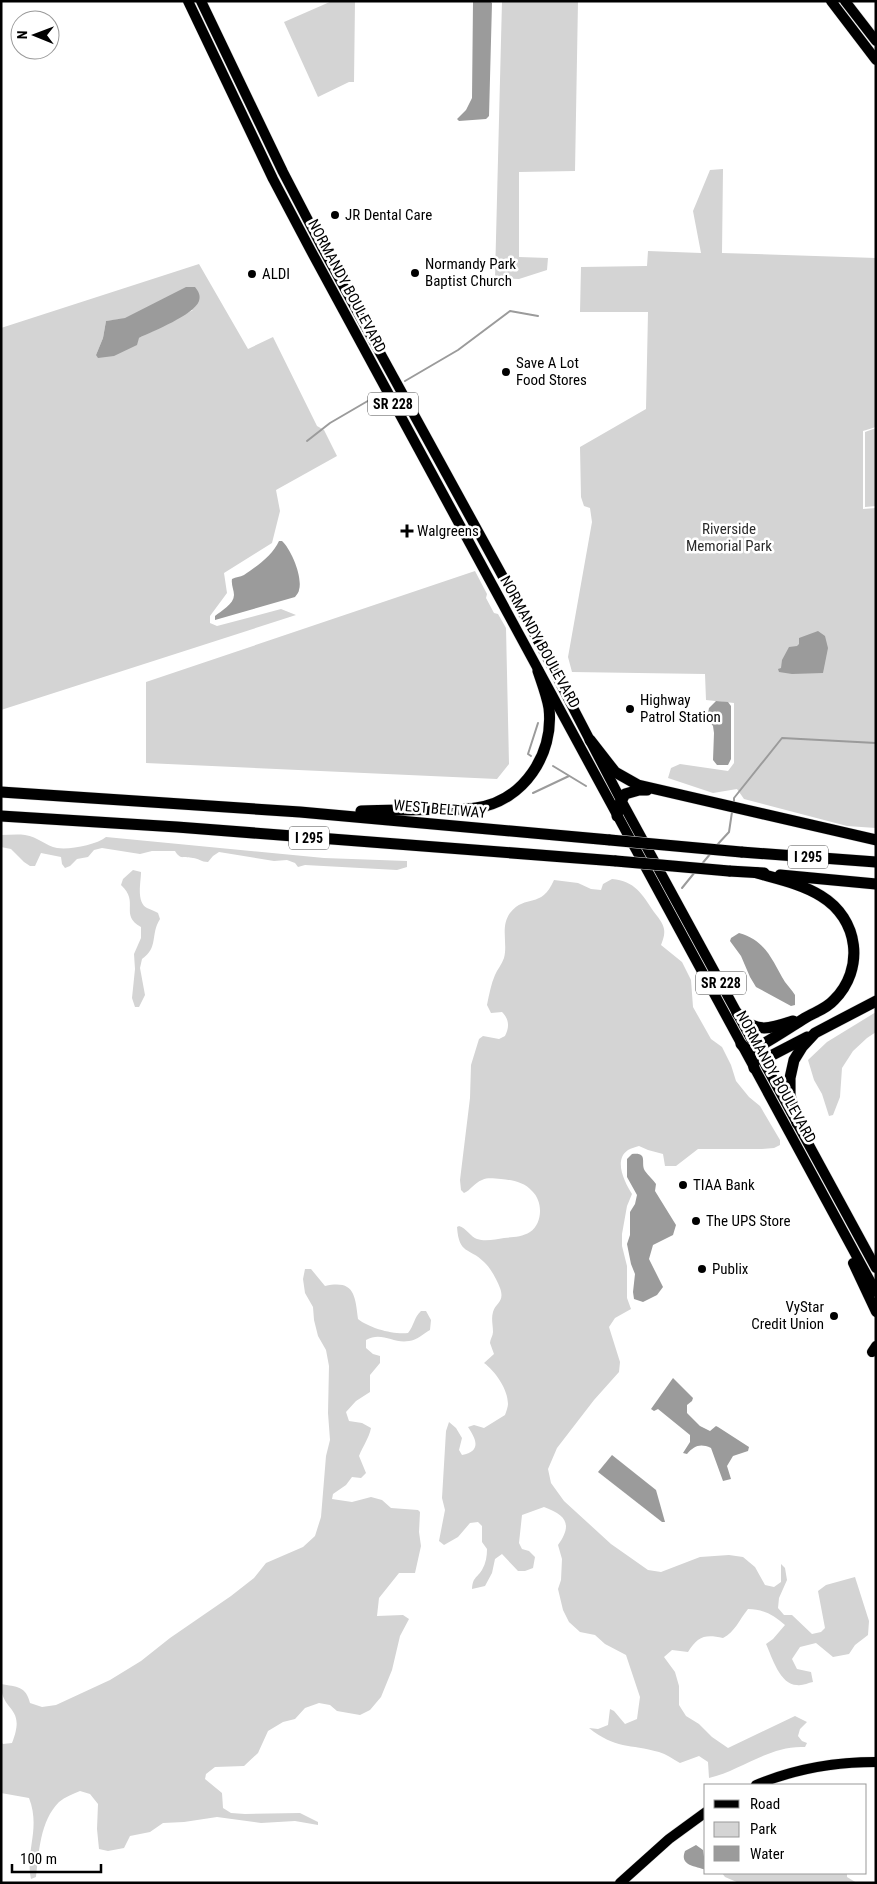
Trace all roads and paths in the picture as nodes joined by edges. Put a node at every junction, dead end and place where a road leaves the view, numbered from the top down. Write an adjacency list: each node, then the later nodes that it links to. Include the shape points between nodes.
1 (188, 1): 7 (main road, NORMANDY BOULEVARD / SR 228, via 278,187)
2 (201, 1): 9 (main road, NORMANDY BOULEVARD / SR 228, via 322,247)
3 (831, 1): 6 (main road)
4 (846, 1): 5 (main road)
5 (876, 41)
6 (876, 60)
7 (538, 671): 8 (main road, NORMANDY BOULEVARD / SR 228); 10 (highway, via 549,707)
8 (565, 719): 9 (main road); 10 (main road); 17 (main road, NORMANDY BOULEVARD / SR 228)
9 (581, 722): 11 (main road, NORMANDY BOULEVARD / SR 228)
10 (549, 727): 15 (highway, via 544,755 537,768 521,787 492,804 476,808)
11 (590, 740): 12 (highway, via 615,772); 14 (main road, NORMANDY BOULEVARD / SR 228)
12 (651, 790): 14 (highway, via 632,791); 18 (highway)
13 (1, 792): 15 (highway, WEST BELTWAY / I 295)
14 (621, 800): 17 (highway); 23 (main road, NORMANDY BOULEVARD / SR 228)
15 (300, 812): 19 (highway, WEST BELTWAY / I 295, bridge)
16 (1, 816): 20 (highway, I 295, bridge)
17 (617, 816): 26 (main road, NORMANDY BOULEVARD / SR 228)
18 (876, 840)
19 (876, 862)
20 (757, 872): 21 (highway, I 295); 24 (highway, via 821,896 838,911 852,934 855,952 846,985 833,1001)
21 (876, 884)
22 (876, 1000): 25 (highway)
23 (737, 1013): 24 (highway, via 746,1024 764,1028); 27 (main road, NORMANDY BOULEVARD / SR 228)
24 (807, 1017): 27 (highway)
25 (815, 1033): 28 (highway); 30 (highway, via 794,1060 790,1078 790,1096)
26 (741, 1044): 27 (highway); 29 (main road, NORMANDY BOULEVARD / SR 228)
27 (754, 1051): 28 (highway); 29 (highway)
28 (763, 1060): 30 (main road, NORMANDY BOULEVARD)
29 (754, 1068): 32 (main road, NORMANDY BOULEVARD / SR 228)
30 (797, 1123): 31 (main road, NORMANDY BOULEVARD)
31 (826, 1177): 32 (main road); 34 (main road, NORMANDY BOULEVARD)
32 (816, 1182): 33 (main road, NORMANDY BOULEVARD / SR 228)
33 (850, 1245): 35 (main road, NORMANDY BOULEVARD / SR 228); 36 (main road, via 853,1262)
34 (876, 1268)
35 (876, 1292)
36 (876, 1312)
37 (876, 1762): 38 (main road, via 817,1767)
38 (758, 1784)
39 (704, 1813): 40 (main road, via 669,1838)
40 (620, 1883)

